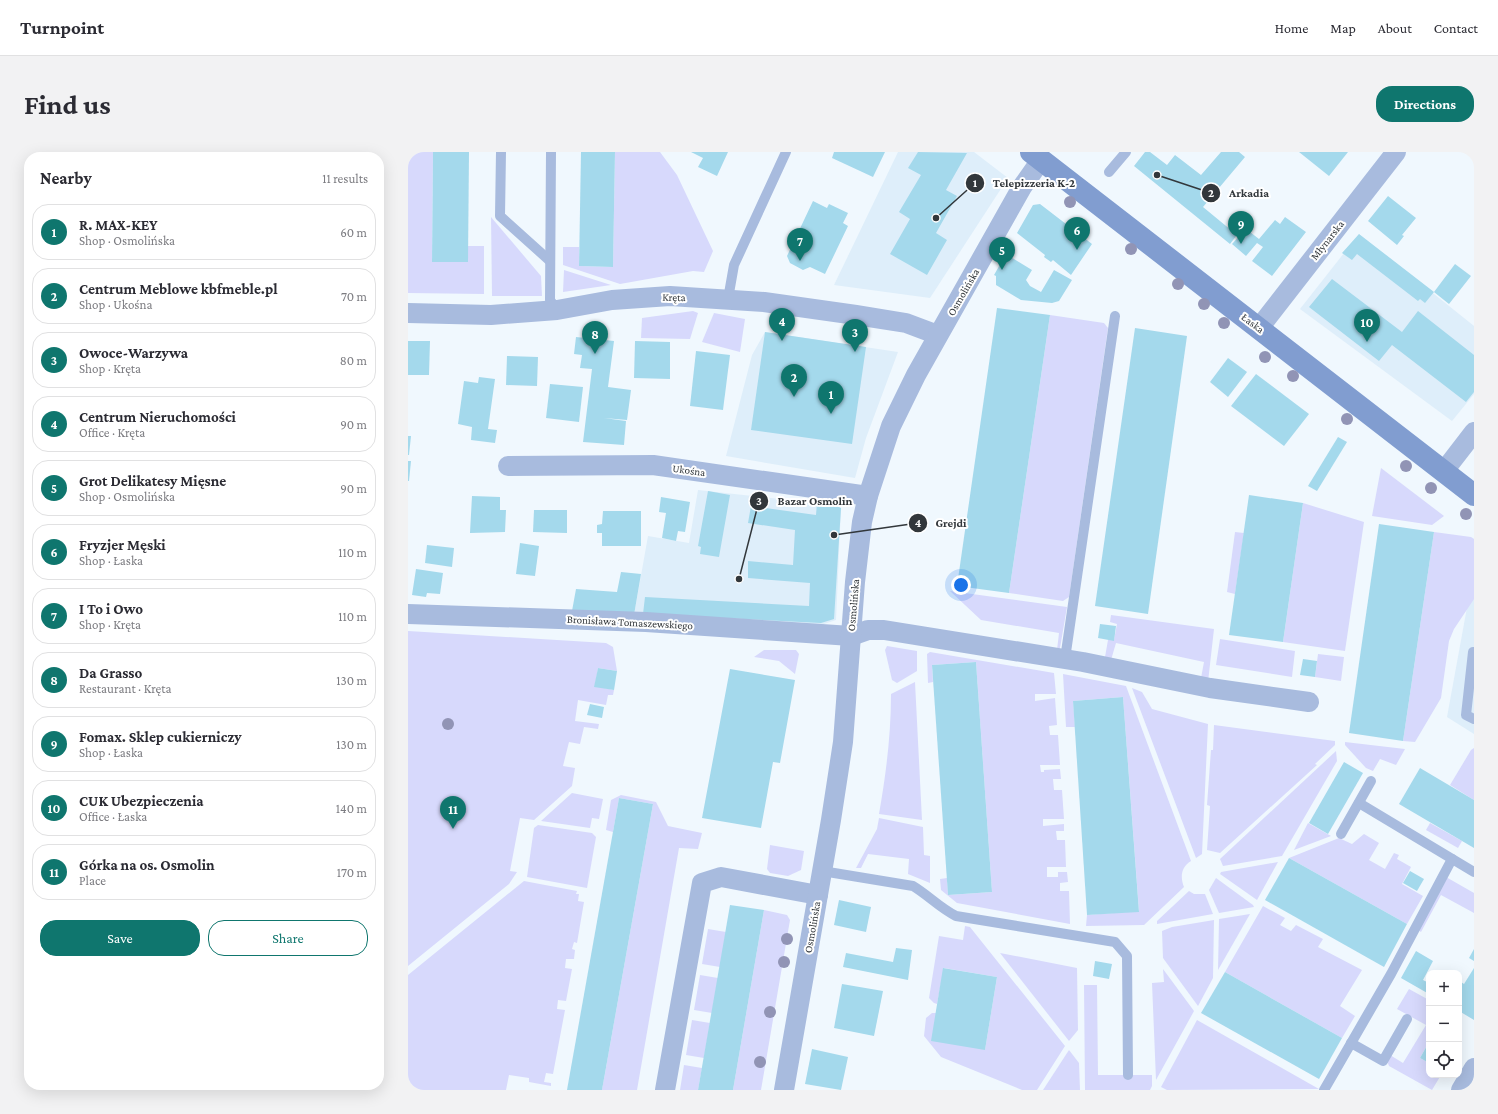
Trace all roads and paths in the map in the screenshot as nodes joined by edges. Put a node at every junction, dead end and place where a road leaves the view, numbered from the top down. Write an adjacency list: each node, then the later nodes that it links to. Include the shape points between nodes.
1 (501, 152): 8 (lane, via 500,216)
2 (551, 152): 8 (lane)
3 (786, 152): 9 (lane, via 734,265)
4 (1126, 152): 7 (lane)
5 (1396, 152): 13 (street, Młynarska)
6 (1036, 156): 13 (street, Łaska); 14 (street, Osmolińska, via 1022,187)
7 (1109, 172)
8 (550, 261): 10 (lane, via 550,300)
9 (728, 299): 10 (street, Kręta, via 670,296 612,300); 14 (street, Kręta, via 906,323)
10 (557, 310): 11 (street, Kręta, via 491,315)
11 (408, 313)
12 (1114, 316): 23 (lane)
13 (1259, 328): 17 (street, Łaska)
14 (938, 335): 19 (street, Osmolińska, via 891,426)
15 (1474, 432): 17 (street)
16 (508, 466): 19 (street, Ukośna, via 653,465)
17 (1444, 471): 18 (street, Łaska)
18 (1474, 495)
19 (868, 496): 21 (street, Osmolińska, via 862,522)
20 (408, 614): 21 (street, Bronisława Tomaszewskiego, via 646,622)
21 (851, 636): 23 (street, via 868,630 884,630); 30 (street, Osmolińska, via 843,742)
22 (1472, 652): 25 (lane, via 1466,715)
23 (1065, 659): 24 (street, via 1210,688)
24 (1309, 702)
25 (1474, 719)
26 (1371, 781): 27 (lane)
27 (1359, 803): 28 (lane); 29 (lane)
28 (1341, 834)
29 (1452, 859): 31 (lane); 34 (lane)
30 (822, 871): 32 (street, Osmolińska); 36 (lane, via 913,886 956,916 1114,942 1127,956)
31 (1474, 872)
32 (818, 895): 37 (street, via 721,877 702,884); 38 (street, Osmolińska)
33 (1407, 1019): 34 (lane, via 1383,1061)
34 (1351, 1043): 39 (lane)
35 (1474, 1068): 40 (street)
36 (1128, 1075)
37 (665, 1090)
38 (784, 1090)
39 (1324, 1090)
40 (1461, 1090)

